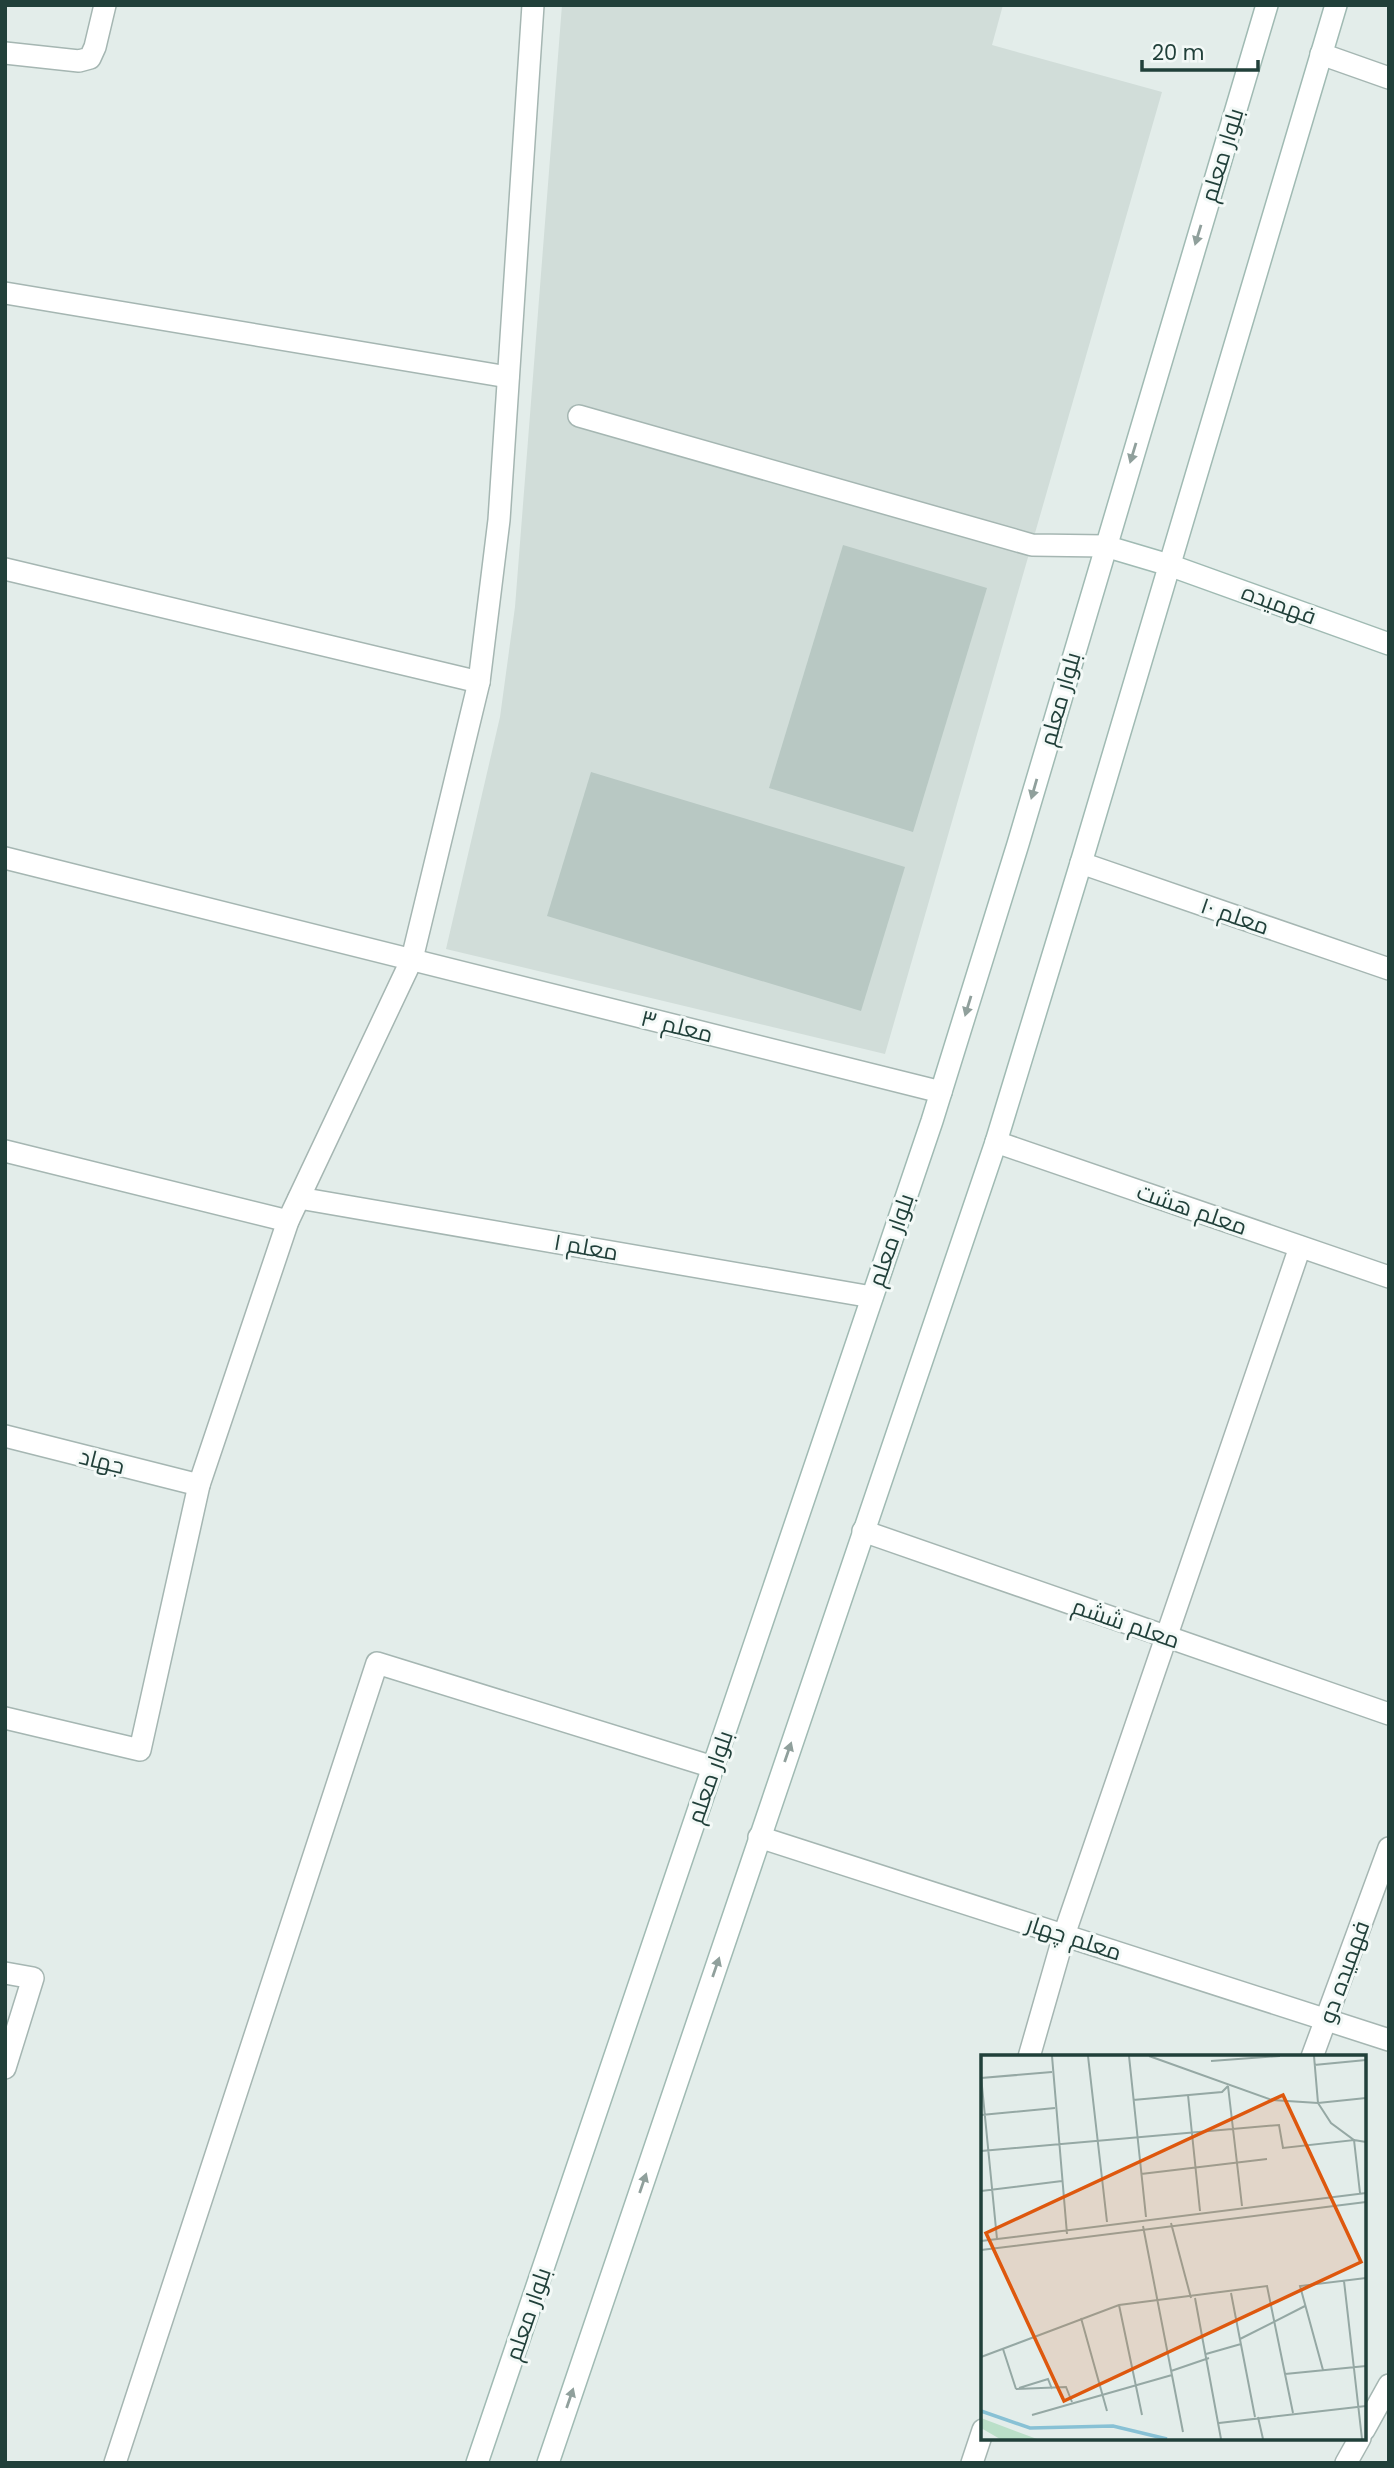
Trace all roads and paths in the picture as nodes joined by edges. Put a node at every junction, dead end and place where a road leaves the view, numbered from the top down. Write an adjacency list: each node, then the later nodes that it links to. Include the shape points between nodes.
1 (105, 5): 5 (street, via 90,58 79,61)
2 (533, 5): 9 (street)
3 (1267, 5): 11 (street, بلوار معلم, one-way to 11)
4 (1336, 5): 6 (street)
5 (5, 53)
6 (1321, 54): 7 (street); 12 (street)
7 (1389, 78)
8 (5, 293): 9 (street)
9 (508, 377): 15 (street, via 499,520)
10 (579, 416): 11 (street, فهمیده, via 1032,545)
11 (1105, 546): 12 (street, فهمیده); 20 (street, بلوار معلم, one-way to 20)
12 (1169, 565): 14 (street, فهمیده); 17 (street)
13 (5, 569): 15 (street)
14 (1389, 644)
15 (479, 682): 18 (street)
16 (5, 858): 18 (street, معلم ۳)
17 (1081, 863): 19 (street, معلم ۱۰); 21 (street)
18 (412, 959): 20 (street, معلم ۳); 23 (street)
19 (1389, 969)
20 (941, 1092): 27 (street, بلوار معلم)
21 (996, 1142): 25 (street, معلم هشت); 30 (street)
22 (5, 1151): 24 (street)
23 (299, 1198): 24 (street); 27 (street, معلم ۱)
24 (288, 1221): 29 (street)
25 (1300, 1247): 26 (street, معلم هشت); 31 (street)
26 (1389, 1277)
27 (872, 1297): 34 (street, بلوار معلم)
28 (5, 1436): 29 (street, جهاد)
29 (199, 1485): 33 (street, via 140,1750)
30 (863, 1531): 31 (street, معلم ششم); 35 (street, one-way to 30)
31 (1166, 1637): 32 (street, معلم ششم); 37 (street)
32 (1389, 1714)
33 (5, 1718)
34 (713, 1767): 48 (street, via 377,1663); 49 (street, بلوار معلم)
35 (759, 1838): 37 (street, معلم چهار); 50 (street, one-way to 35)
36 (1389, 1848): 39 (street, فهمیده دو)
37 (1064, 1935): 39 (street, معلم چهار); 41 (street)
38 (5, 1973): 43 (street, via 33,1978)
39 (1326, 2019): 40 (street, معلم چهار); 42 (street, فهمیده دو)
40 (1389, 2040)
41 (1030, 2055)
42 (1313, 2055)
43 (5, 2068)
44 (1389, 2385): 45 (street)
45 (1366, 2426)
46 (981, 2436): 51 (street)
47 (1359, 2440): 52 (street)
48 (116, 2463)
49 (477, 2463)
50 (548, 2463)
51 (972, 2463)
52 (1346, 2463)

